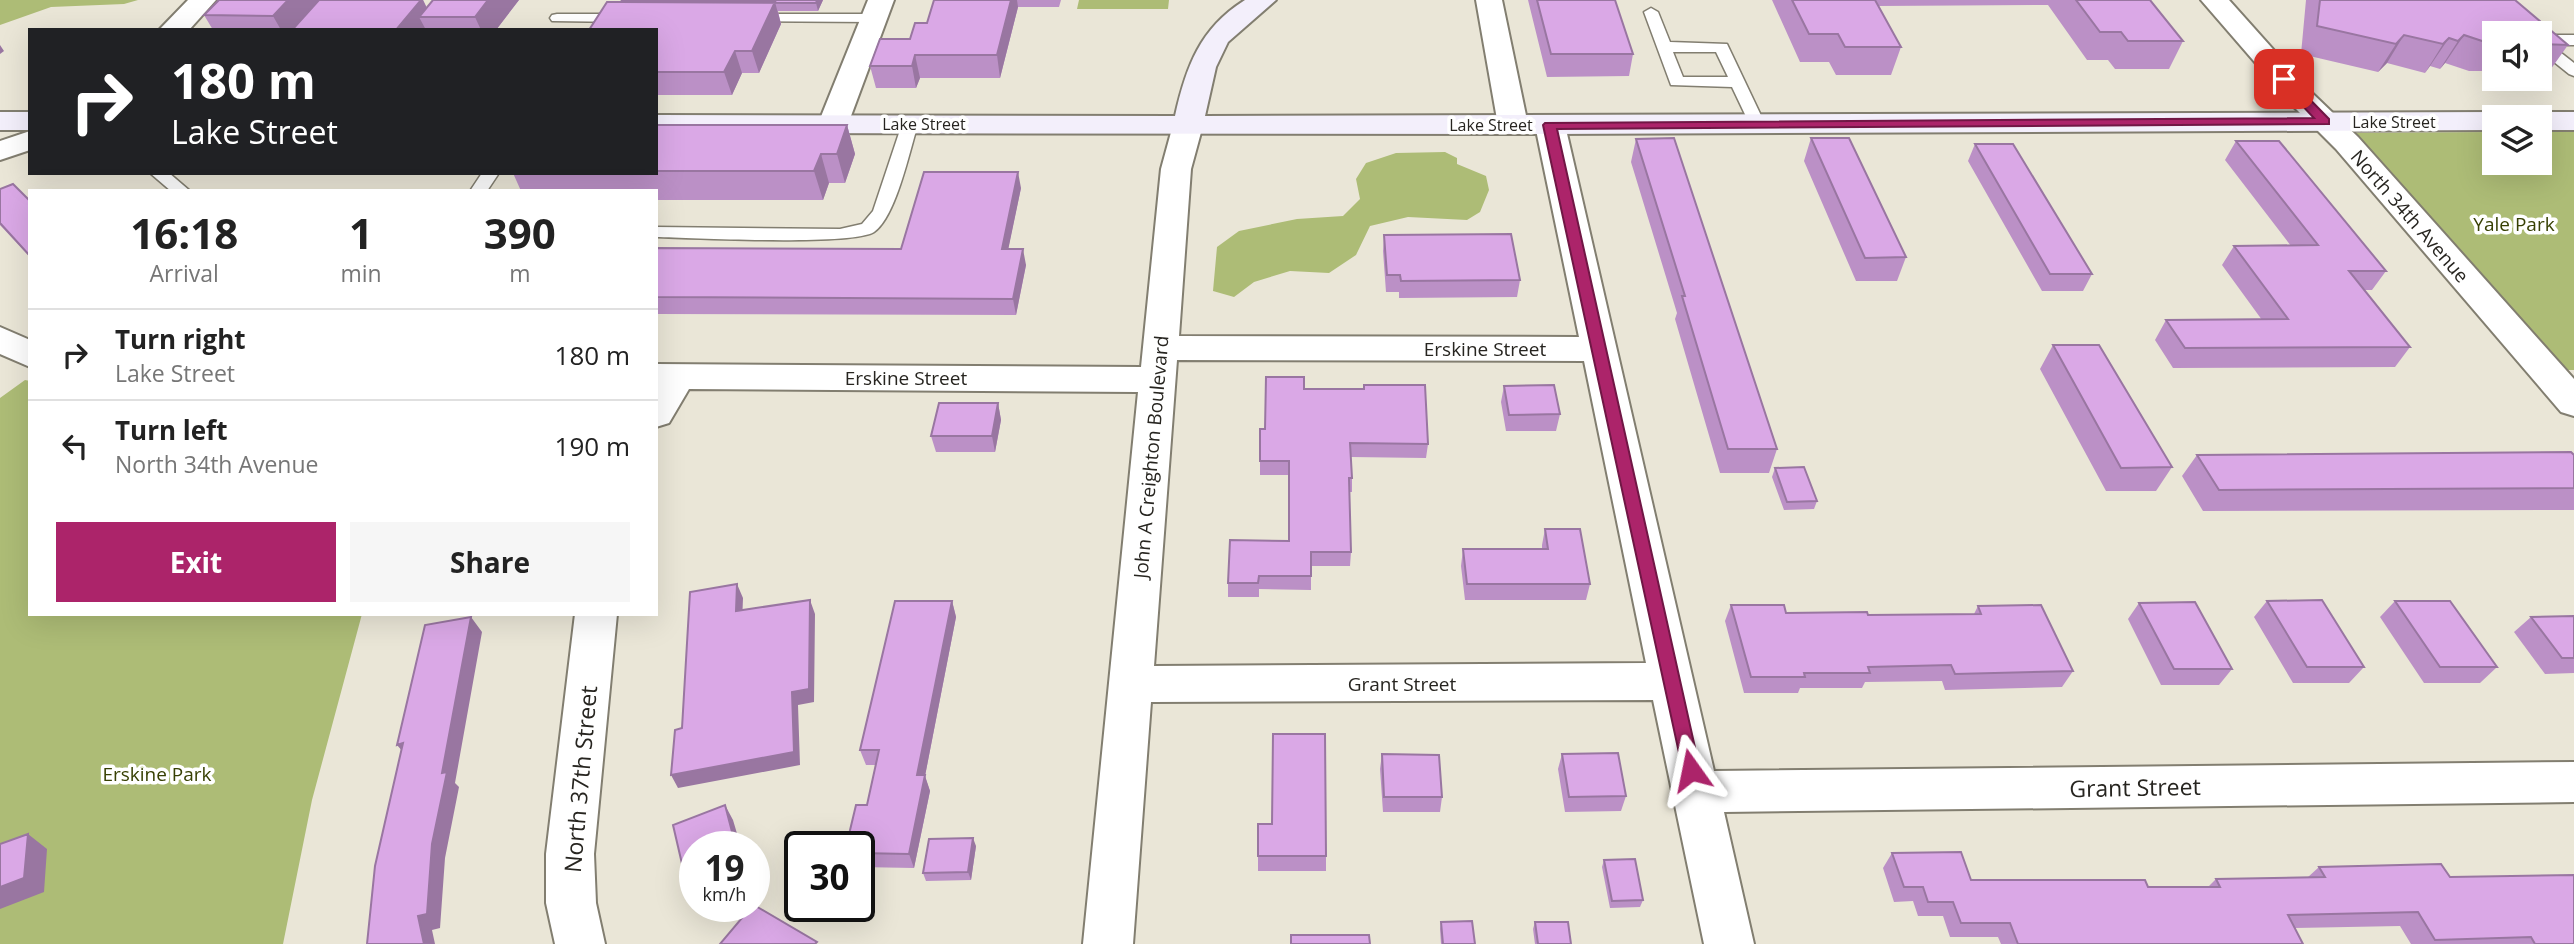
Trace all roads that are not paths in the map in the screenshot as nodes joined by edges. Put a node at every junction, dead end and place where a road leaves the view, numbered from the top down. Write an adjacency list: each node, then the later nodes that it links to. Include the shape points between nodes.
1 (203, 0): 10 (street)
2 (1263, 0): 27 (main road, John A Creighton Boulevard, via 1216,36 1205,55)
3 (1489, 0): 28 (street)
4 (2214, 0): 22 (street, North 34th Avenue)
5 (878, 9): 9 (lane); 24 (street)
6 (1651, 12): 13 (lane)
7 (557, 18): 8 (lane)
8 (640, 18)
9 (736, 18)
10 (175, 28)
11 (2574, 40): 12 (lane)
12 (2552, 41)
13 (1664, 47): 16 (lane, via 1722,47); 16 (lane, via 1677,82)
14 (2552, 52): 15 (lane)
15 (2574, 71)
16 (1738, 82): 26 (lane)
17 (0, 121): 18 (main road)
18 (28, 121)
19 (2482, 121): 22 (main road, Lake Street)
20 (2552, 121): 21 (main road)
21 (2574, 121)
22 (2325, 122): 26 (main road, Lake Street); 39 (street, North 34th Avenue)
23 (658, 124): 24 (main road, Lake Street)
24 (833, 124): 25 (main road, Lake Street)
25 (910, 124): 27 (main road, Lake Street); 33 (lane, via 881,212 868,228 840,234)
26 (1757, 124): 28 (main road, Lake Street)
27 (1188, 125): 28 (main road, Lake Street); 37 (street, John A Creighton Boulevard, via 1176,169)
28 (1532, 125): 35 (street)
29 (28, 141): 30 (street)
30 (0, 151)
31 (161, 175): 32 (lane)
32 (179, 189)
33 (658, 232)
34 (0, 339): 36 (street)
35 (1599, 349): 37 (street, Erskine Street); 42 (street)
36 (28, 354)
37 (1158, 364): 38 (street, Erskine Street); 43 (street, John A Creighton Boulevard)
38 (667, 377): 40 (street)
39 (2569, 392)
40 (658, 407)
41 (596, 616): 46 (street, North 37th Street, via 570,854 571,903)
42 (1672, 681): 43 (street, Grant Street); 45 (street)
43 (1131, 684): 47 (street, John A Creighton Boulevard)
44 (2574, 782): 45 (street, Grant Street)
45 (1696, 792): 48 (street)
46 (579, 944)
47 (1108, 944)
48 (1730, 944)

